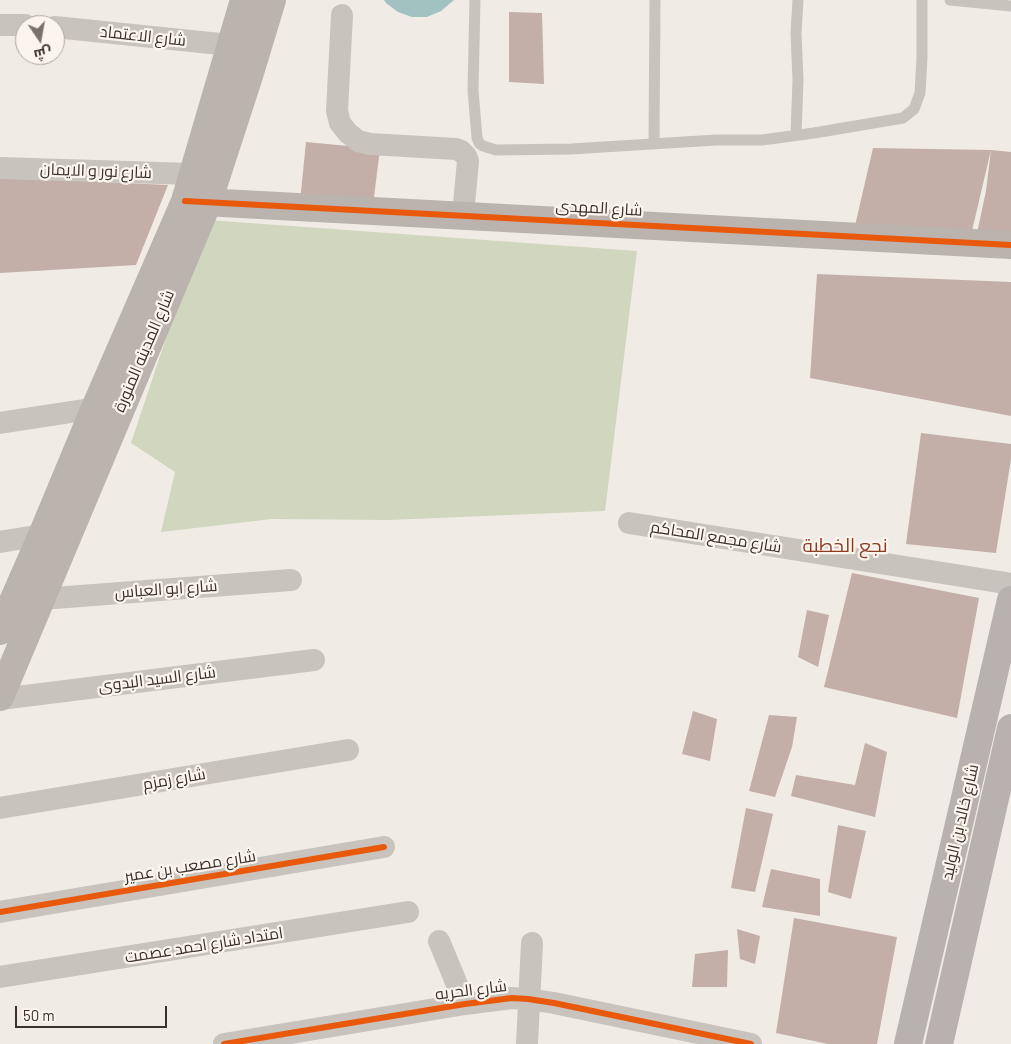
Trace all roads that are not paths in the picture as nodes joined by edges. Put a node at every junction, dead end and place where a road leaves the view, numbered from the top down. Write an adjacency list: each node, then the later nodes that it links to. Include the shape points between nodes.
1 (244, 0): 13 (main road, شارع المدينه المنورة)
2 (272, 0): 18 (main road, شارع المدينه المنورة, via 249,76)
3 (475, 0): 15 (lane, via 473,90 479,143 496,150)
4 (655, 0): 15 (lane)
5 (798, 0): 14 (lane)
6 (922, 0): 14 (lane, via 920,93 914,109 903,118)
7 (950, 0): 8 (lane)
8 (1011, 6)
9 (342, 15): 19 (street, via 337,111 340,123 358,141 370,144 461,151 468,161)
10 (0, 25): 11 (street)
11 (15, 25)
12 (65, 28): 13 (street, شارع الاعتماد)
13 (230, 45): 17 (main road, شارع المدينه المنورة)
14 (796, 135): 15 (lane, via 762,140)
15 (654, 144)
16 (0, 168): 17 (street, شارع نور و الايمان)
17 (192, 174): 18 (main road, شارع المدينه المنورة)
18 (196, 201): 19 (main road, شارع المهدى); 21 (main road, شارع المدينه المنورة); 22 (main road, شارع المدينه المنورة)
19 (463, 215): 20 (main road, شارع المهدى)
20 (1011, 245)
21 (122, 404): 22 (street); 29 (main road, شارع المدينه المنورة)
22 (95, 408): 23 (street); 25 (main road, شارع المدينه المنورة)
23 (0, 423)
24 (629, 523): 28 (street, شارع مجمع المحاكم)
25 (42, 535): 26 (street); 31 (main road, شارع المدينه المنورة)
26 (0, 542)
27 (291, 580): 29 (street, شارع ابو العباس)
28 (1011, 584)
29 (41, 598): 32 (main road, شارع المدينه المنورة)
30 (1011, 600): 49 (main road, شارع خالد بن الوليد)
31 (0, 631)
32 (9, 652): 34 (main road, شارع المدينه المنورة)
33 (314, 660): 34 (street, شارع السيد البدوى)
34 (0, 698)
35 (1011, 728): 50 (main road, شارع خالد بن الوليد)
36 (348, 750): 37 (street, شارع زمزم)
37 (0, 808)
38 (384, 848): 39 (street, شارع مصعب بن عمير)
39 (0, 912)
40 (408, 912): 43 (street, امتداد شارع احمد عصمت)
41 (439, 941): 45 (street)
42 (532, 944): 44 (street)
43 (0, 977)
44 (528, 999): 45 (street, شارع الحريه); 47 (street); 48 (street, شارع الحريه)
45 (465, 1004): 46 (street, شارع الحريه)
46 (224, 1044)
47 (526, 1044)
48 (751, 1044)
49 (908, 1044)
50 (939, 1044)

